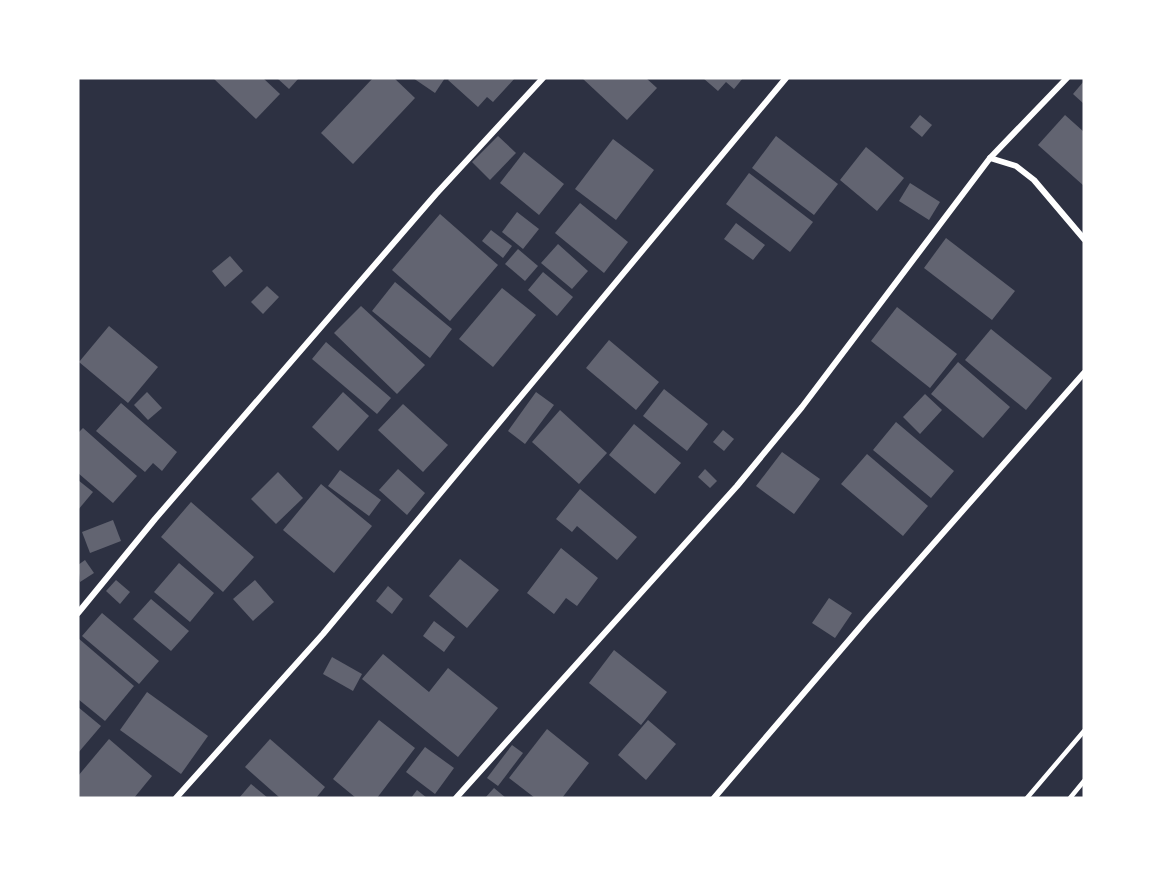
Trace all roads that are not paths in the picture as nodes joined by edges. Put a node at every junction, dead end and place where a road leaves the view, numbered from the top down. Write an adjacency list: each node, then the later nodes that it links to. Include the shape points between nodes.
1 (543, 78): 7 (street, via 436,194)
2 (786, 78): 10 (street, via 323,634)
3 (1067, 78): 4 (street)
4 (990, 158): 5 (street, via 1016,166 1034,180); 11 (street, via 737,486)
5 (1084, 239)
6 (1084, 373): 12 (street)
7 (78, 613)
8 (1084, 731): 13 (lane)
9 (1084, 781): 14 (lane)
10 (176, 798)
11 (456, 798)
12 (714, 798)
13 (1027, 798)
14 (1070, 798)

